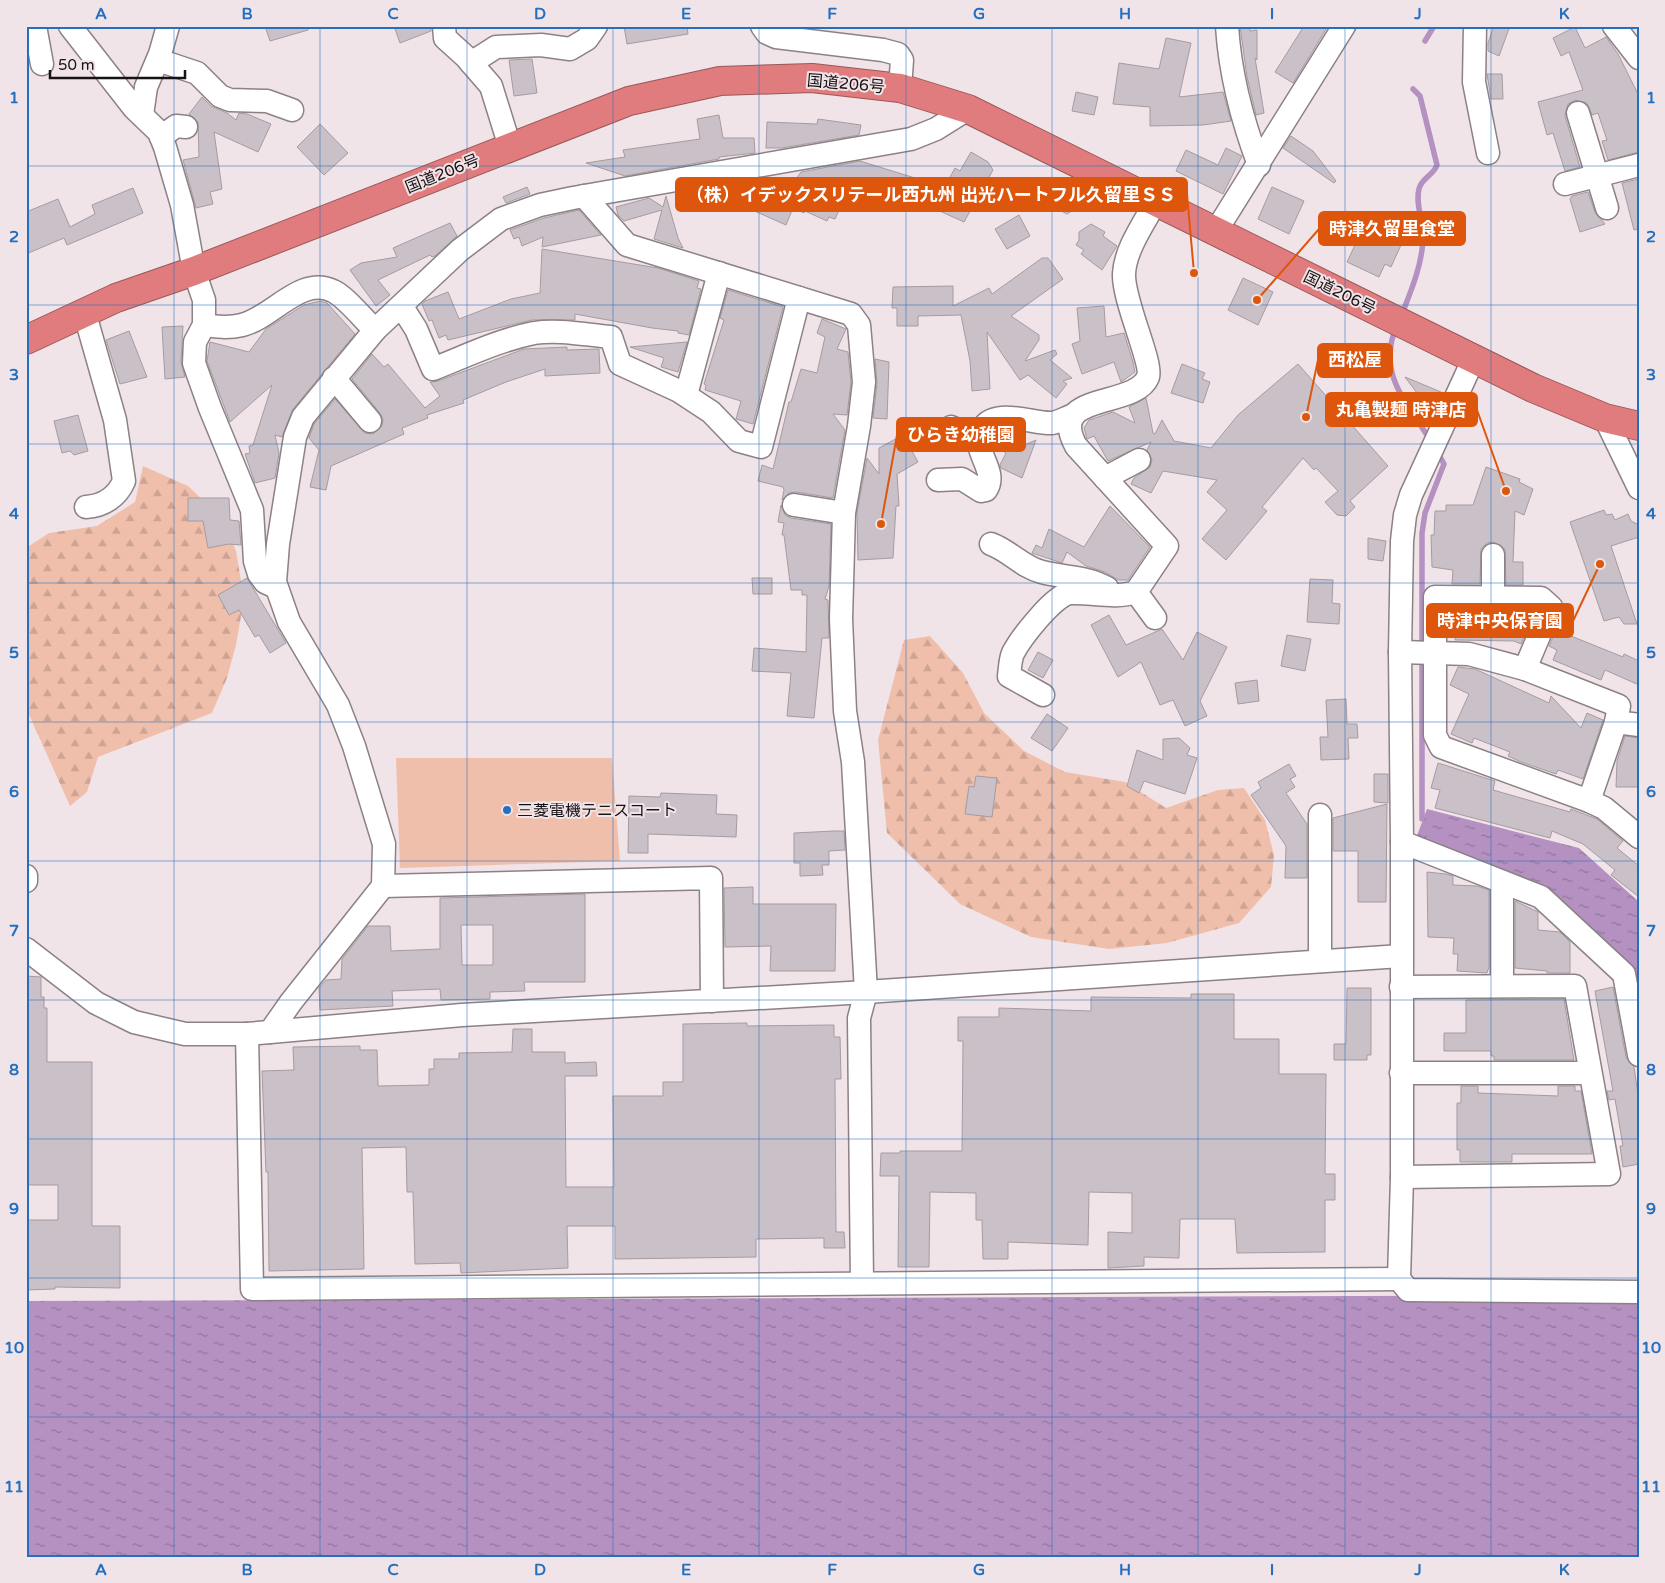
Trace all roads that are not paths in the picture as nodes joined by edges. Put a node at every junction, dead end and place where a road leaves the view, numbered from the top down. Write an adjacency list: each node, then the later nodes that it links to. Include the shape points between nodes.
1 (35, 26): 14 (street)
2 (70, 26): 19 (street)
3 (168, 26): 12 (street)
4 (444, 26): 13 (street, via 445,38)
5 (596, 26): 13 (street, via 588,39 570,49 541,45 496,47)
6 (762, 26): 15 (street, via 766,33 776,38 898,54 902,60)
7 (1228, 26): 24 (street, via 1237,96)
8 (1344, 26): 24 (street)
9 (1475, 26): 23 (street, via 1474,82)
10 (1614, 26): 11 (street)
11 (1639, 58)
12 (158, 60): 17 (street, via 197,73 220,96 230,100 267,101); 19 (street, via 146,87)
13 (471, 63): 22 (street, via 491,86)
14 (42, 64)
15 (900, 88): 16 (highway, 国道206号); 22 (highway, 国道206号, via 812,78 720,81 629,101)
16 (968, 109): 28 (street, via 936,129 911,139); 29 (highway, 国道206号)
17 (292, 110)
18 (1578, 113): 26 (street)
19 (142, 115): 21 (street)
20 (186, 127): 21 (street, via 176,126)
21 (161, 137): 32 (street, via 182,205)
22 (510, 147): 32 (highway, 国道206号)
23 (1488, 152)
24 (1259, 165): 31 (street)
25 (1639, 165): 26 (street)
26 (1597, 176): 27 (street); 30 (street)
27 (1565, 184)
28 (584, 196): 33 (street, via 627,245); 35 (street, via 540,205 501,219 460,250)
29 (1156, 201): 31 (highway, 国道206号); 43 (street, via 1128,256 1124,274 1125,293 1147,361 1148,376 1140,388 1082,408)
30 (1607, 208)
31 (1216, 231): 40 (highway, 国道206号)
32 (194, 272): 36 (highway, 国道206号); 37 (street, via 204,300)
33 (719, 273): 34 (street); 42 (street)
34 (799, 298): 42 (street, via 762,447 738,441 712,412); 55 (street, via 851,314 859,324 864,382)
35 (402, 307): 38 (street); 42 (street, via 433,369 536,333 611,337 620,364)
36 (84, 311): 39 (highway, 国道206号); 54 (street, via 115,420 124,481 114,496 98,506)
37 (204, 325): 38 (street, via 242,325 302,291 324,287 341,296); 58 (street, via 195,342 194,363 252,510 254,561 265,582)
38 (375, 330): 41 (street)
39 (26, 340)
40 (1474, 358): 44 (highway, 国道206号, via 1533,388); 63 (street, via 1411,495 1405,515)
41 (334, 378): 45 (street); 58 (street, via 302,416 295,437 278,544)
42 (686, 395)
43 (1074, 415): 48 (street, via 1052,423 999,418 989,422); 50 (street, via 1069,434)
44 (1605, 418): 46 (highway, 国道206号); 52 (street)
45 (370, 421)
46 (1639, 426)
47 (951, 427): 48 (street)
48 (979, 439): 51 (street, via 990,474 990,485 986,490 981,491 962,479)
49 (1139, 460): 50 (street)
50 (1105, 478): 59 (street, via 1167,546)
51 (938, 480)
52 (1639, 488)
53 (794, 504): 55 (street)
54 (86, 507)
55 (844, 513): 81 (street, via 841,620 845,711 853,762)
56 (991, 544): 60 (street, via 1004,548 1028,568 1100,583)
57 (1493, 555): 61 (street)
58 (276, 587): 75 (street, via 289,622 338,705 354,746 384,844)
59 (1136, 592): 60 (street); 62 (street)
60 (1113, 595): 65 (street, via 1070,593 1060,596 1050,604 1013,654 1009,676)
61 (1493, 597): 63 (street, via 1435,597); 64 (street, via 1541,598 1551,607)
62 (1155, 618)
63 (1419, 652): 64 (street, via 1469,654); 68 (street, via 1435,735 1441,747); 71 (street)
64 (1525, 669): 66 (street, via 1619,706)
65 (1043, 695)
66 (1616, 722): 67 (street); 68 (street)
67 (1639, 725)
68 (1589, 801): 70 (street, via 1604,808)
69 (1320, 815): 78 (street)
70 (1639, 837)
71 (1402, 842): 74 (street); 77 (street)
72 (26, 876): 73 (street)
73 (26, 881)
74 (1502, 882): 79 (street); 85 (street, via 1541,897 1624,974)
75 (383, 886): 82 (street, via 711,878); 83 (street)
76 (26, 949): 84 (street, via 96,1003 134,1022 185,1034)
77 (1401, 956): 78 (street); 80 (street)
78 (1320, 961): 81 (street)
79 (1502, 986): 80 (street); 87 (street, via 1575,986)
80 (1401, 987): 86 (street)
81 (866, 992): 82 (street); 90 (street, via 859,1018)
82 (712, 1001): 83 (street, via 462,1015)
83 (270, 1032): 84 (street)
84 (247, 1034): 90 (street, via 252,1288)
85 (1639, 1055)
86 (1401, 1073): 87 (street); 88 (street)
87 (1590, 1073): 88 (street, via 1609,1174)
88 (1402, 1177): 89 (street)
89 (1399, 1279): 90 (street); 91 (street, via 1408,1290)
90 (862, 1284)
91 (1639, 1292)

